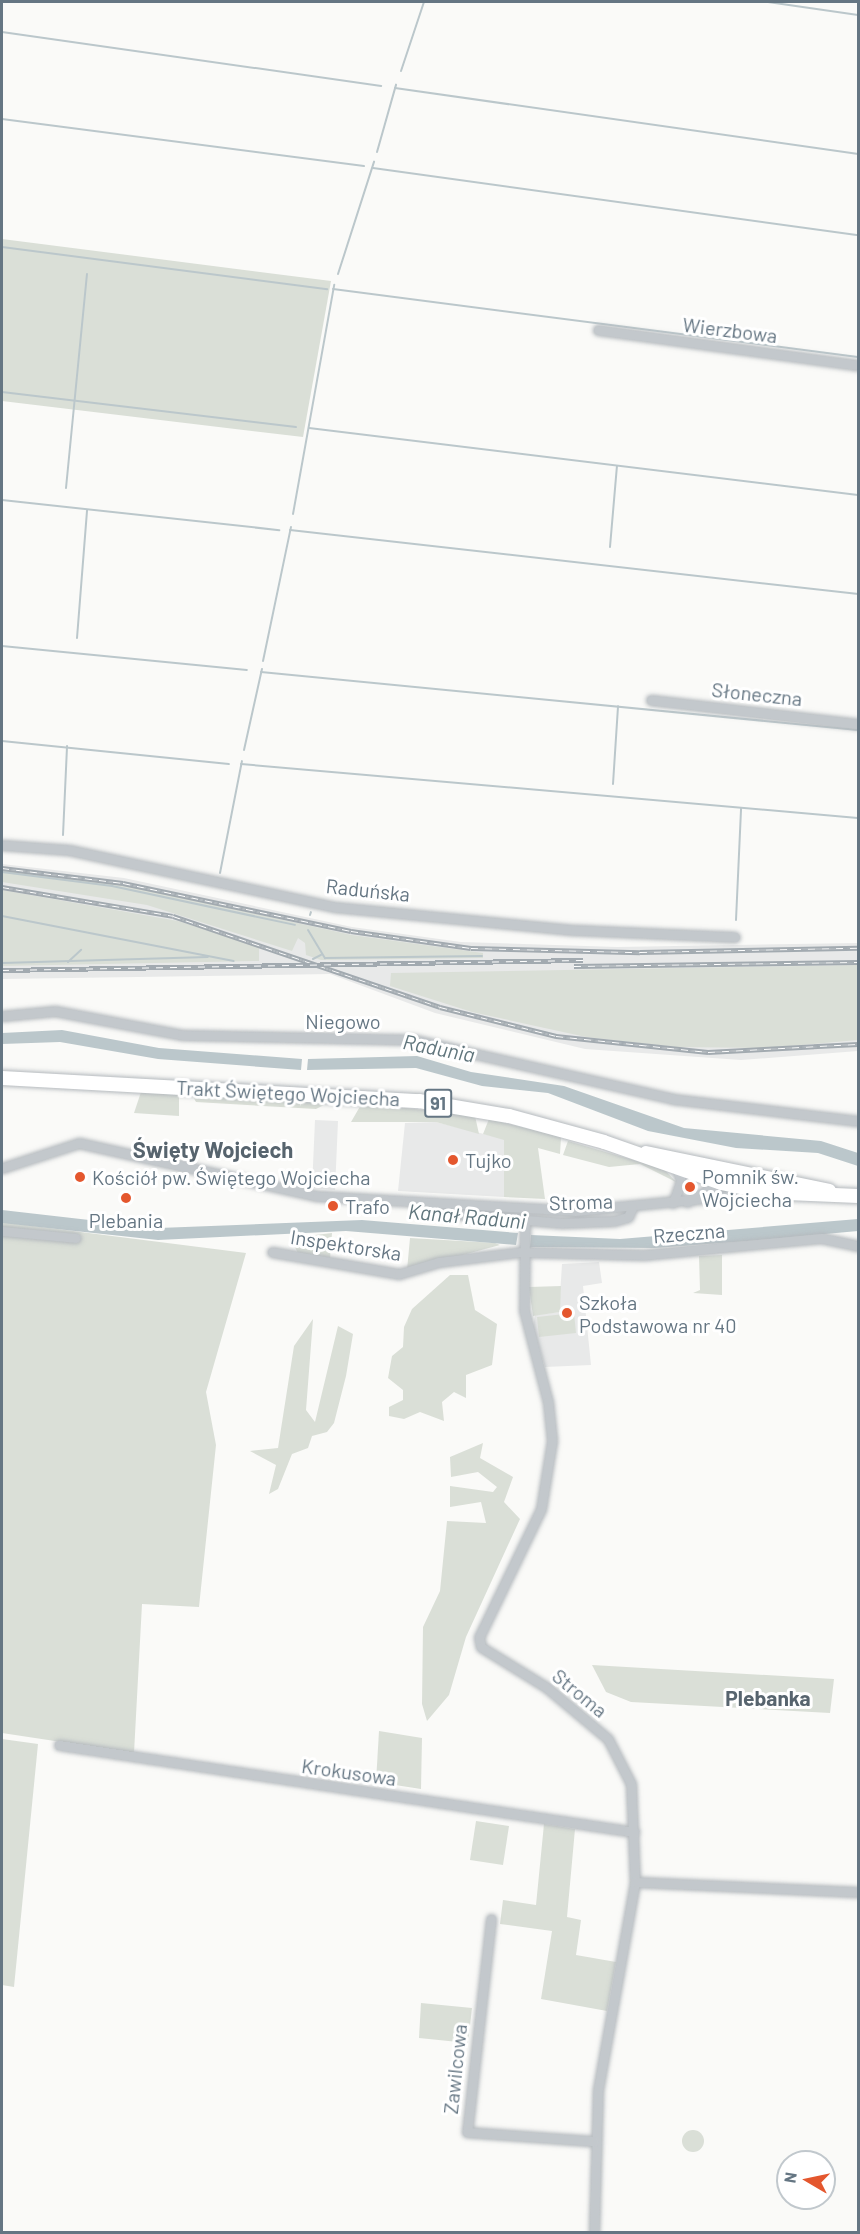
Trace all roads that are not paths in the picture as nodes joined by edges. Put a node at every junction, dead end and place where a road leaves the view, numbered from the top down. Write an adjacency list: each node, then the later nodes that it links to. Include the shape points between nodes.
1 (598, 330): 2 (street, Wierzbowa)
2 (858, 364)
3 (651, 700): 4 (street, Słoneczna)
4 (858, 724)
5 (2, 845): 6 (street, Raduńska, via 69,850 334,907 575,930)
6 (735, 937)
7 (2, 1016): 9 (street, Niegowo, via 55,1011 182,1035 414,1040 673,1098)
8 (2, 1078): 10 (main road, Trakt Świętego Wojciecha / 91, via 419,1101 509,1116)
9 (858, 1121)
10 (641, 1153): 12 (main road, Trakt Świętego Wojciecha / 91); 13 (main road, Trakt Świętego Wojciecha / 91)
11 (2, 1168): 19 (street, Trakt Świętego Wojciecha, via 66,1145 90,1144 303,1194)
12 (677, 1168): 14 (main road, Trakt Świętego Wojciecha / 91); 20 (street, via 681,1181)
13 (742, 1172): 14 (street, Trakt Świętego Wojciecha); 16 (main road, Trakt Świętego Wojciecha / 91)
14 (721, 1183): 15 (main road, Trakt Świętego Wojciecha / 91); 18 (street, Trakt Świętego Wojciecha)
15 (764, 1192): 16 (main road, Trakt Świętego Wojciecha / 91); 18 (street, Trakt Świętego Wojciecha)
16 (837, 1194): 17 (main road, Trakt Świętego Wojciecha / 91)
17 (858, 1196)
18 (687, 1202): 20 (street, Trakt Świętego Wojciecha)
19 (424, 1203): 21 (street, Trakt Świętego Wojciecha, via 534,1211); 22 (street, Stroma, via 436,1212)
20 (673, 1203): 21 (street, Trakt Świętego Wojciecha)
21 (632, 1208): 22 (street, Stroma, via 628,1217 614,1221)
22 (525, 1221): 26 (street, Stroma)
23 (2, 1231): 24 (street)
24 (76, 1238)
25 (858, 1246): 26 (street, Rzeczna, via 821,1238 645,1255)
26 (521, 1250): 27 (street, Inspektorska, via 439,1262 399,1274); 29 (street, Stroma, via 525,1319 548,1402 552,1441 541,1509 478,1637 481,1647 546,1687 617,1751 631,1784)
27 (272, 1252)
28 (59, 1745): 29 (street, Krokusowa)
29 (634, 1832): 30 (street, Stroma)
30 (635, 1882): 31 (street); 33 (street, Stroma, via 602,2062)
31 (858, 1892)
32 (491, 1920): 33 (street, Zawilcowa, via 467,2132)
33 (594, 2142): 34 (street, Stroma)
34 (594, 2232)

